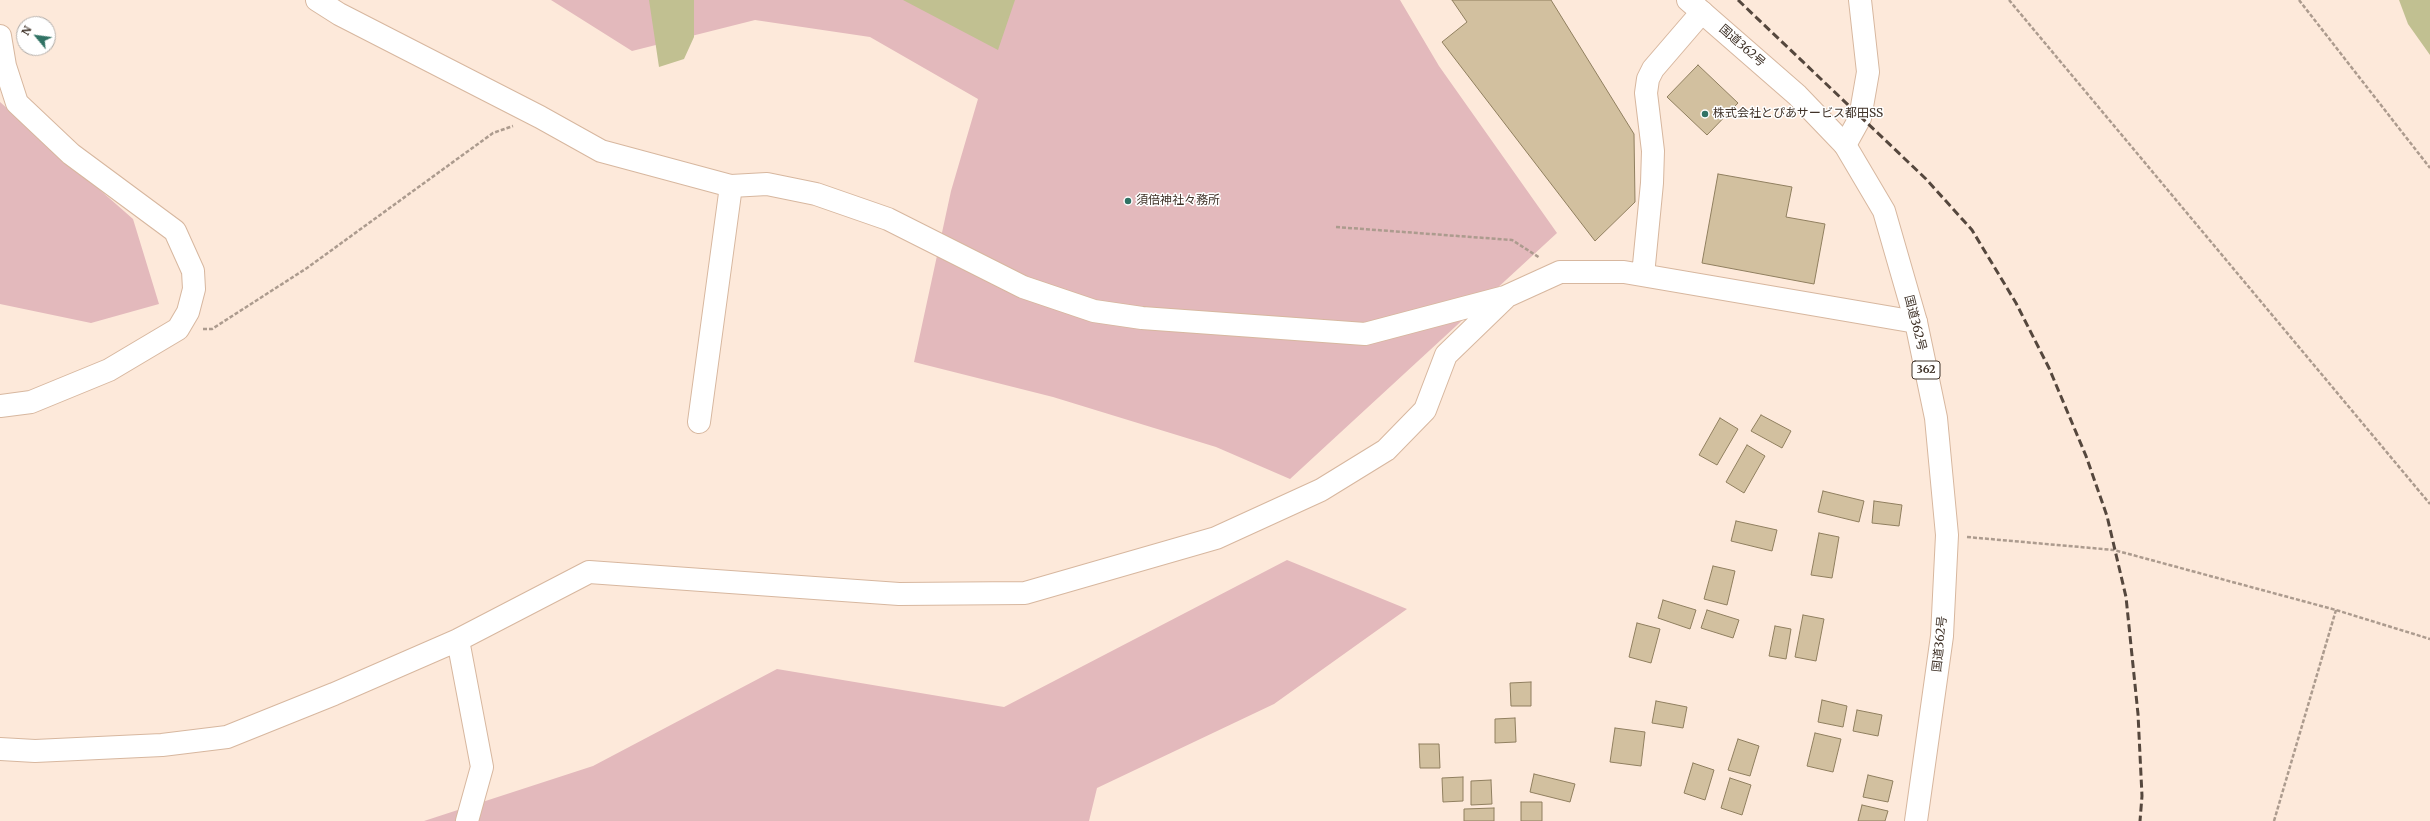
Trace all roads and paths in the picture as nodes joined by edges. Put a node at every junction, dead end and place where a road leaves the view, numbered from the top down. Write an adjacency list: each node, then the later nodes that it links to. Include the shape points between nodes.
1 (317, 0): 7 (main road, via 339,14)
2 (1860, 0): 8 (main road, via 1868,72 1860,118)
3 (2009, 0): 19 (path)
4 (2299, 0): 9 (path)
5 (1695, 6): 8 (main road, 国道362号 / 362, via 1797,95); 13 (main road, via 1648,79 1646,93 1653,151)
6 (0, 36): 16 (main road, via 5,66 16,103 71,154 175,231 193,271 194,289 188,312)
7 (540, 117): 10 (main road, via 601,150); 16 (path, via 493,133 307,268 212,329)
8 (1845, 146): 15 (main road, 国道362号 / 362, via 1884,211)
9 (2430, 168)
10 (731, 186): 14 (main road, via 767,184 816,194 888,219 1023,287 1094,311 1142,318 1365,334); 18 (main road)
11 (1336, 227): 12 (path, via 1512,240)
12 (1560, 272): 13 (main road, via 1624,272); 14 (main road)
13 (1643, 275): 15 (main road)
14 (1505, 297): 23 (main road, via 1446,355 1425,410 1386,450 1321,490 1216,538 1025,593 899,594 589,572)
15 (1916, 322): 20 (main road, 国道362号 / 362, via 1936,418)
16 (178, 329): 17 (main road, via 109,370 32,402)
17 (0, 406)
18 (699, 422)
19 (2430, 504)
20 (1947, 535): 21 (path, via 2114,550); 26 (main road, 国道362号 / 362, via 1942,636)
21 (2336, 610): 22 (path); 27 (path)
22 (2430, 639)
23 (458, 640): 24 (main road, via 227,737 162,745 35,751); 25 (main road, via 482,767)
24 (0, 749)
25 (466, 821)
26 (1916, 821)
27 (2274, 821)

